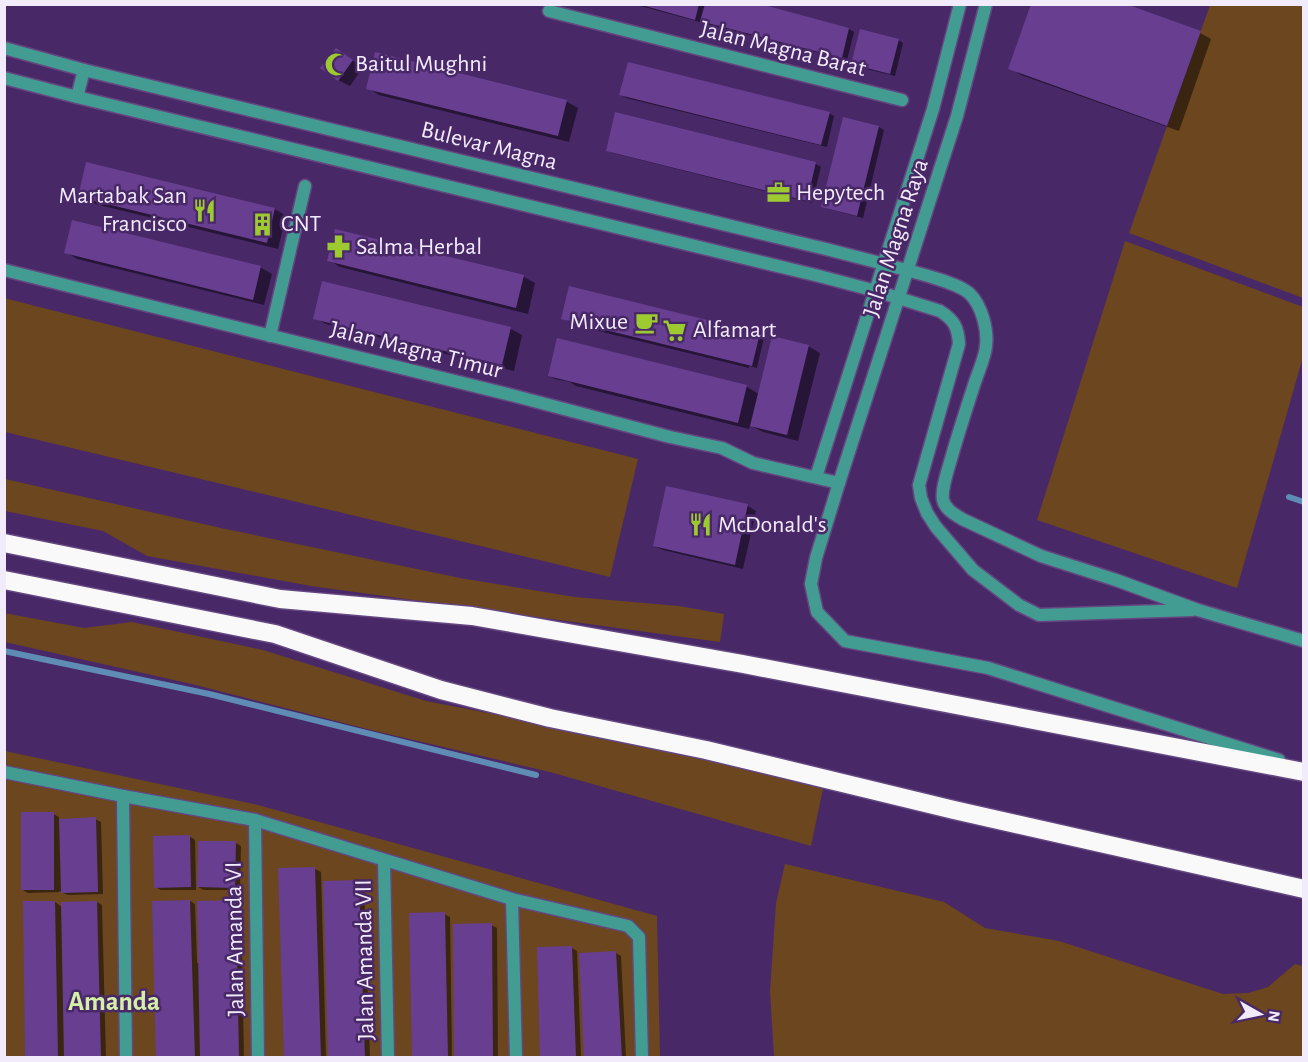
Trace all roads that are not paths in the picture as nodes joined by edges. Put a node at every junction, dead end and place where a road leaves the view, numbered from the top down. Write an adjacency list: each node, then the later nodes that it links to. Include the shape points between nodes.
1 (960, 4): 10 (street, Jalan Magna Raya, via 933,109)
2 (986, 4): 12 (street, Jalan Magna Raya, via 957,116)
3 (549, 11): 8 (street, Jalan Magna Barat)
4 (4, 48): 5 (street, Bulevar Magna)
5 (84, 70): 7 (street); 10 (street, Bulevar Magna)
6 (4, 78): 7 (street, Bulevar Magna)
7 (77, 98): 13 (street, Bulevar Magna)
8 (902, 100)
9 (305, 186): 15 (street)
10 (884, 264): 12 (street, Bulevar Magna); 13 (street, Jalan Magna Raya)
11 (4, 270): 15 (street, Jalan Magna Timur)
12 (908, 271): 14 (street, Jalan Magna Raya); 20 (street, Bulevar Magna, via 953,284 970,294 987,329 986,348 943,492 947,508 1041,556)
13 (876, 291): 14 (street, Bulevar Magna); 16 (street, Jalan Magna Raya)
14 (899, 297): 17 (street, Jalan Magna Raya); 20 (street, Bulevar Magna, via 948,316 958,334 959,344 920,485 927,513 973,570 1038,615)
15 (270, 336): 16 (street, Jalan Magna Timur, via 722,448 753,463)
16 (816, 477): 17 (street, Jalan Magna Timur)
17 (839, 483): 22 (street, Jalan Magna Raya, via 811,584 817,612 845,641 988,668)
18 (4, 543): 24 (highway, via 280,598 472,616)
19 (4, 580): 28 (highway, via 275,634 441,690 550,718 706,750)
20 (1198, 610): 21 (street)
21 (1304, 641)
22 (1304, 768)
23 (4, 772): 25 (street)
24 (1304, 772)
25 (123, 796): 26 (street); 30 (street)
26 (255, 820): 27 (street); 31 (street, Jalan Amanda VI)
27 (384, 861): 29 (street); 32 (street, Jalan Amanda VII)
28 (1304, 889)
29 (512, 899): 33 (street); 34 (street, via 628,926 639,937)
30 (126, 1058)
31 (258, 1058)
32 (388, 1058)
33 (516, 1058)
34 (642, 1058)

